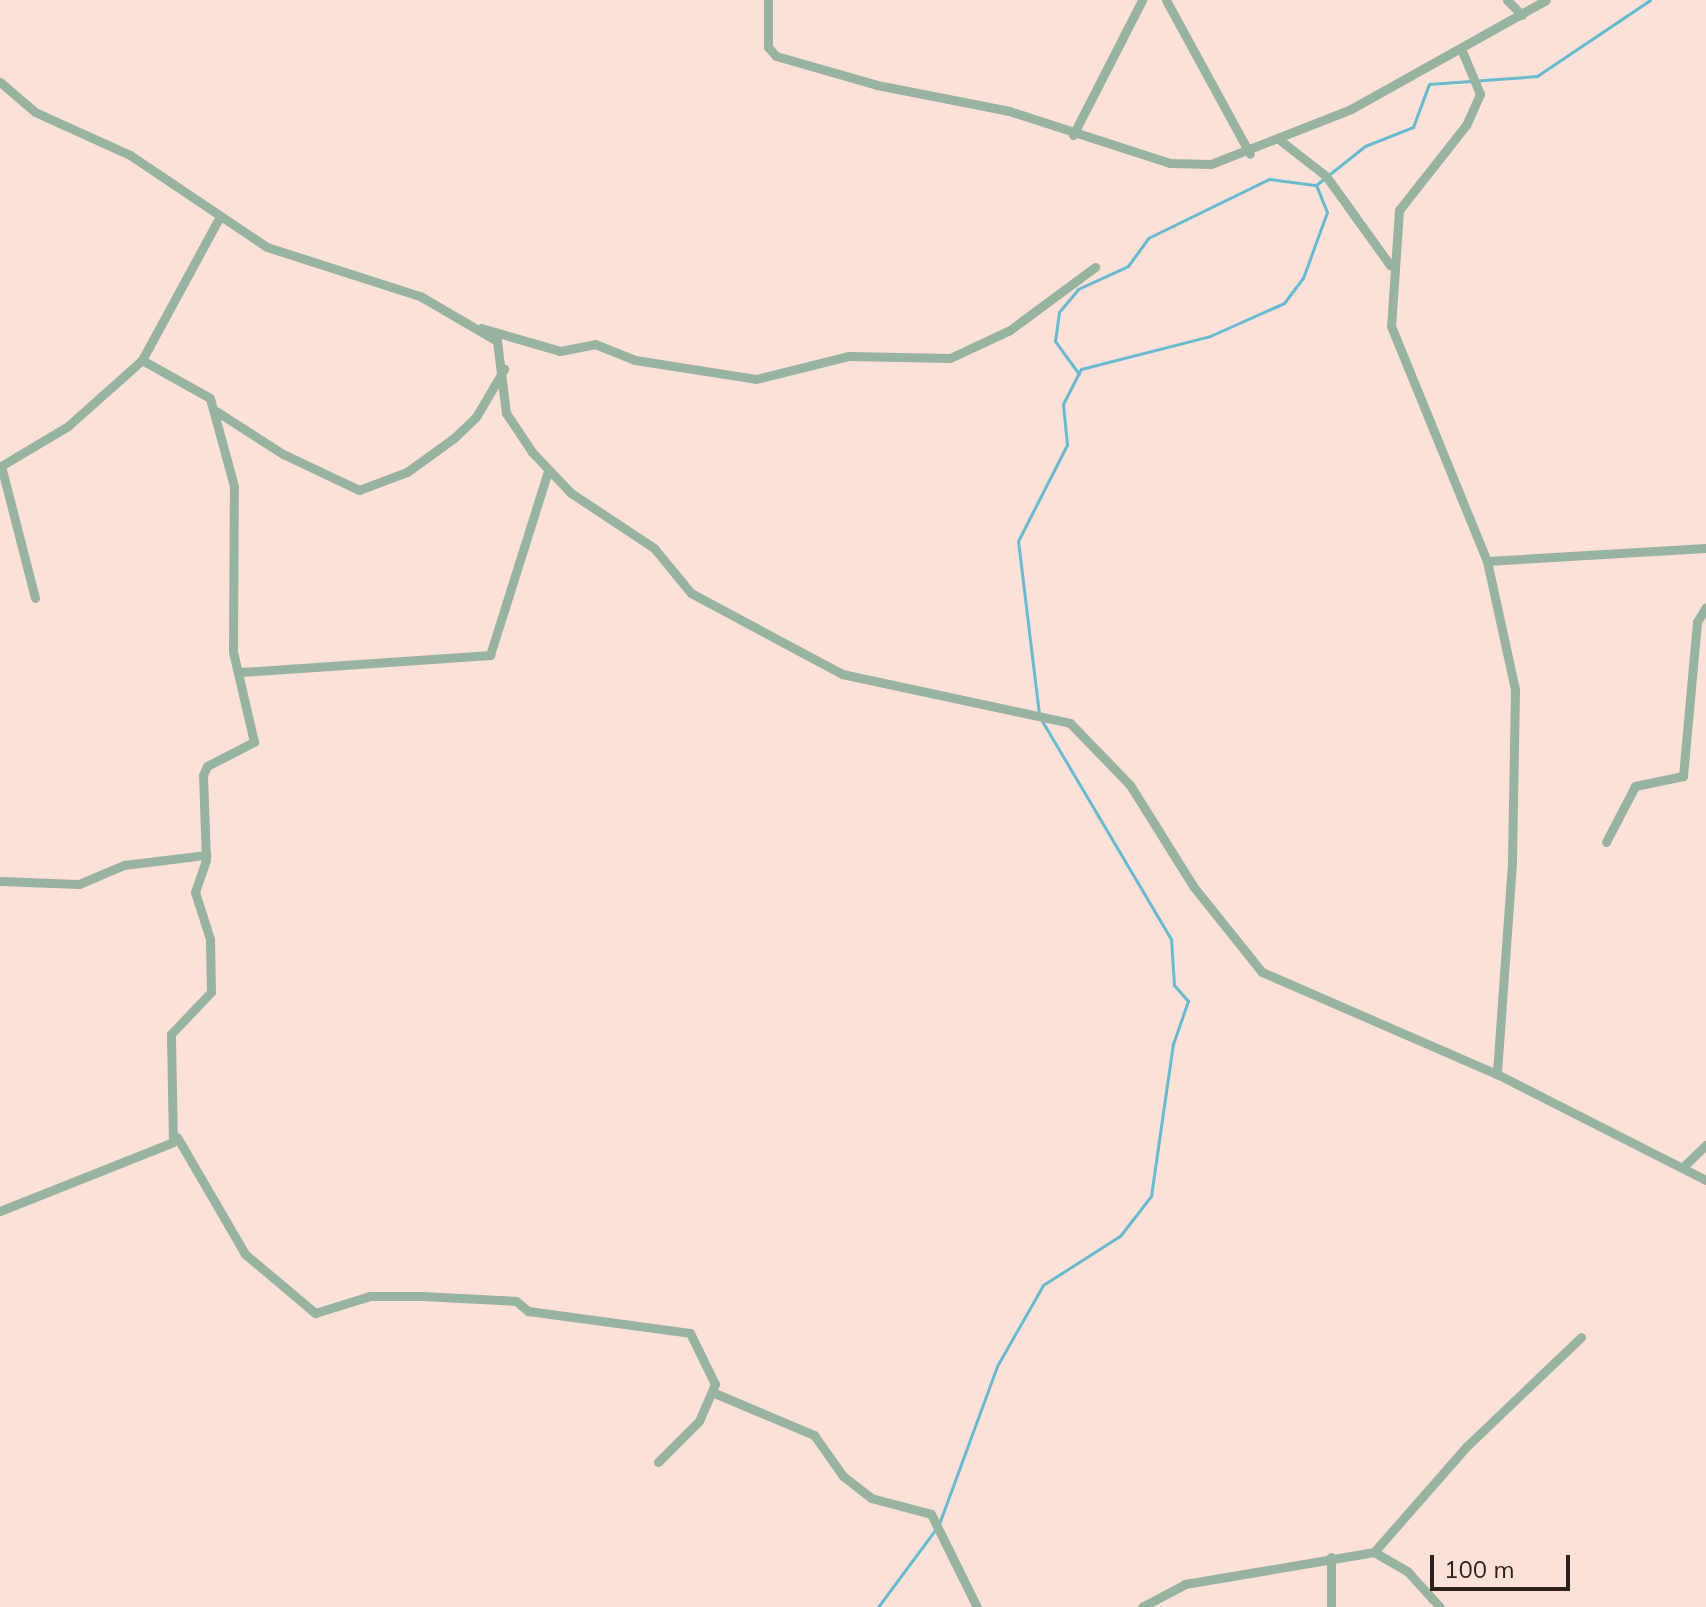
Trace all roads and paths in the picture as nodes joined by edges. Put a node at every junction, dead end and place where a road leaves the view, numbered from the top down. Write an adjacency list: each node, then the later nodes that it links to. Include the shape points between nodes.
1 (768, 0): 9 (street, via 771,53 862,82 1009,111)
2 (1142, 0): 9 (street)
3 (1507, 0): 6 (street)
4 (1546, 0): 6 (street)
5 (1170, 2): 11 (street)
6 (1522, 15): 7 (street)
7 (1462, 51): 10 (street); 13 (street, via 1478,79 1475,108 1399,210)
8 (0, 82): 12 (street, via 35,112 143,163)
9 (1073, 135): 11 (street, via 1170,163 1211,164)
10 (1281, 141): 11 (street); 13 (street, via 1326,176)
11 (1250, 154)
12 (219, 218): 15 (street, via 267,247 420,296); 16 (street)
13 (1390, 265): 21 (street, via 1393,342)
14 (1095, 267): 15 (street, via 1010,330 950,358 849,356 756,379 635,360 595,344 560,351)
15 (478, 327): 17 (street, via 497,341)
16 (142, 360): 18 (street, via 203,392); 22 (street, via 68,426 1,466)
17 (505, 366): 18 (street, via 476,417 454,438 407,472 359,490 283,454); 19 (street, via 508,420)
18 (216, 411): 24 (street, via 234,486 233,652)
19 (548, 471): 24 (street, via 490,655); 28 (street, via 642,537 691,593 753,621 817,665 1070,723 1130,785 1193,886 1262,972)
20 (1706, 548): 21 (street)
21 (1487, 561): 28 (street, via 1515,689 1512,863)
22 (35, 598)
23 (1706, 607): 25 (street, via 1697,622 1683,776 1635,786)
24 (241, 672): 26 (street, via 254,742 204,770)
25 (1606, 842)
26 (206, 855): 27 (street, via 124,865 79,884); 29 (street, via 195,892 213,979 203,1005 171,1034)
27 (0, 881)
28 (1497, 1074): 31 (street)
29 (177, 1137): 33 (street, via 155,1152); 35 (street, via 245,1254 315,1313 370,1296 422,1296 516,1301 528,1311 686,1331 715,1382)
30 (1706, 1145): 31 (street)
31 (1683, 1167): 32 (street)
32 (1706, 1180)
33 (0, 1211)
34 (1581, 1337): 37 (street, via 1474,1439)
35 (712, 1392): 36 (street, via 699,1421); 39 (street, via 814,1435 847,1480 871,1498 931,1514)
36 (658, 1462)
37 (1374, 1552): 38 (street); 42 (street, via 1408,1572)
38 (1331, 1557): 40 (street, via 1185,1584); 41 (street)
39 (977, 1607)
40 (1142, 1607)
41 (1331, 1607)
42 (1440, 1607)

